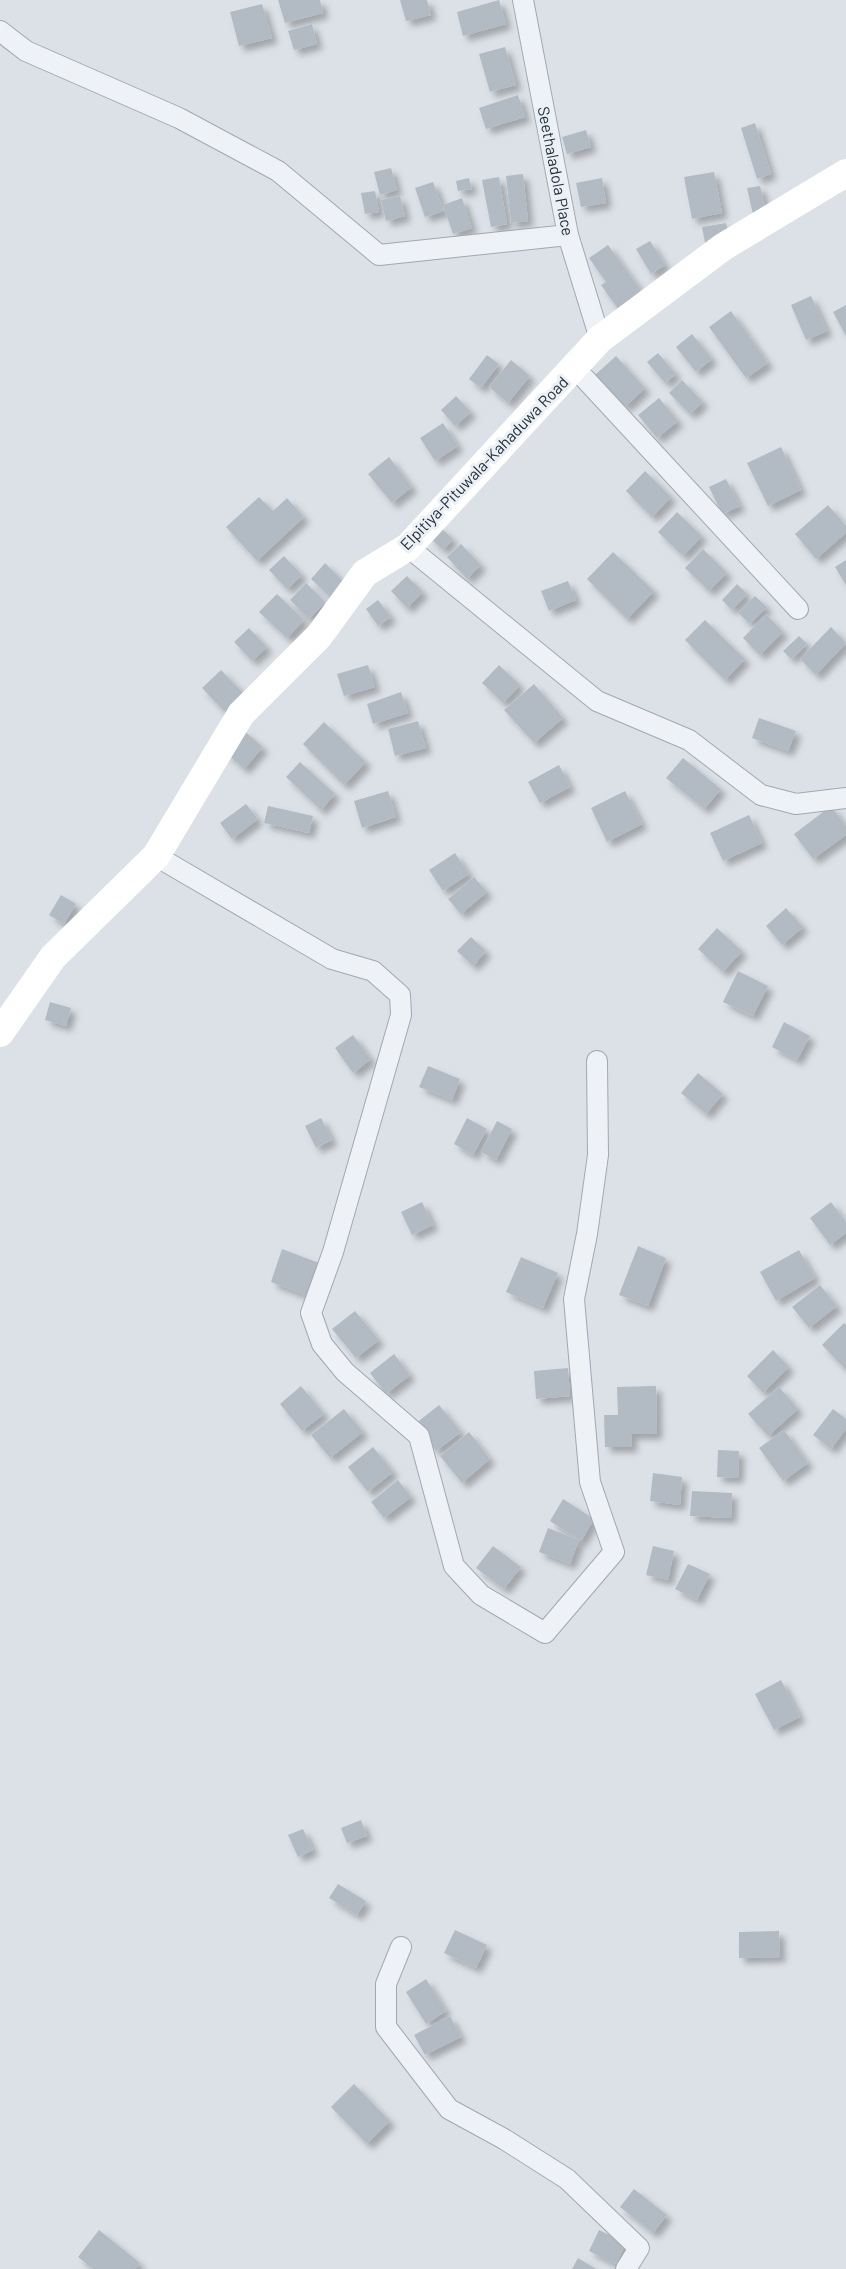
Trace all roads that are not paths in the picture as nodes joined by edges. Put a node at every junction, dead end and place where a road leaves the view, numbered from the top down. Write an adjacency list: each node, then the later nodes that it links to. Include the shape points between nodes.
1 (523, 0): 4 (street, Seethaladola Place)
2 (0, 31): 4 (street, via 26,51 179,118 278,171 379,255)
3 (846, 173): 5 (street, Elpitiya-Pituwala-Kahaduwa Road, via 723,248)
4 (568, 236): 5 (street, Seethaladola Place)
5 (600, 339): 6 (street, Elpitiya-Pituwala-Kahaduwa Road)
6 (575, 368): 7 (street, Elpitiya-Pituwala-Kahaduwa Road); 8 (street)
7 (408, 547): 9 (street, via 597,701 689,740 761,795 796,804); 10 (street, Elpitiya-Pituwala-Kahaduwa Road, via 364,573 319,636 241,714)
8 (798, 609)
9 (846, 798)
10 (156, 856): 11 (street, Elpitiya-Pituwala-Kahaduwa Road, via 53,957); 12 (street, via 332,959 373,971 400,995 401,1015 333,1252 311,1313 322,1344 345,1372 419,1436 454,1566 482,1595 544,1633 614,1552 590,1482 574,1299 598,1155)
11 (0, 1033)
12 (597, 1060)
13 (401, 1947): 14 (street, via 386,1984 386,2027 449,2109 567,2179 639,2248)
14 (626, 2269)

